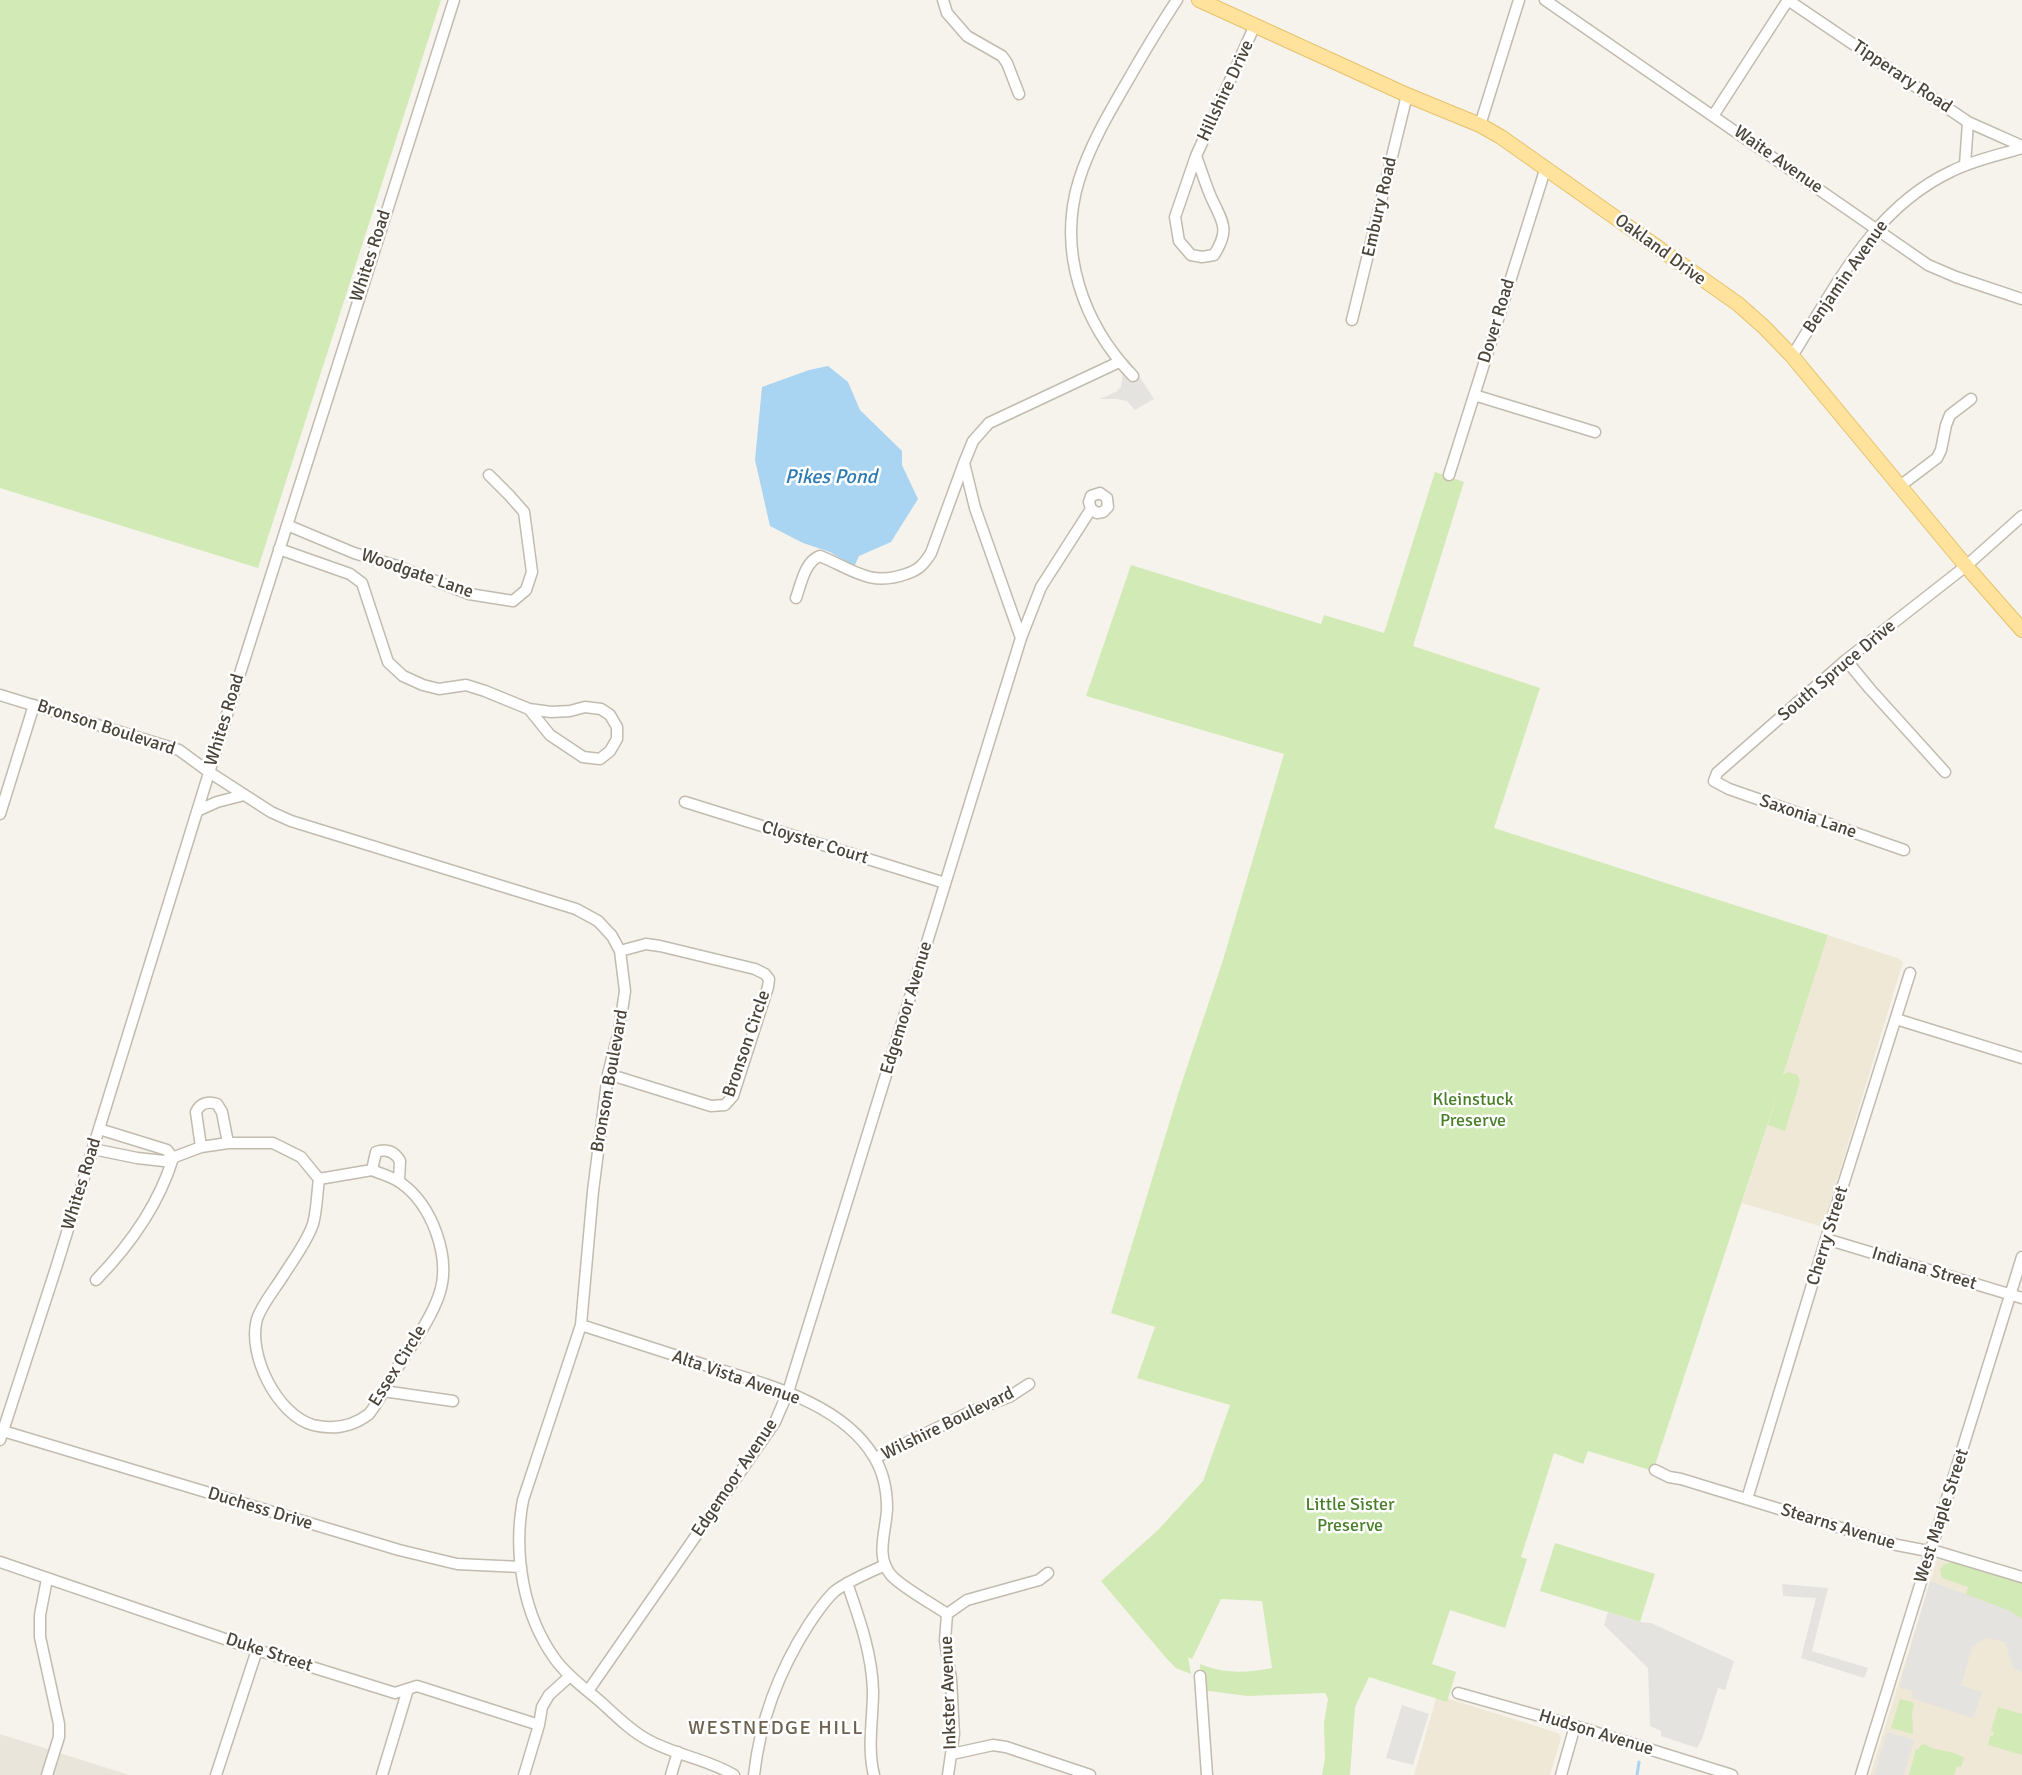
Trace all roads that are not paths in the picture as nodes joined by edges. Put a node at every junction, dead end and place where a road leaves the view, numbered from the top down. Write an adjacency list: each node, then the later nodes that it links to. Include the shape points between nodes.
1 (454, 0): 33 (street, Whites Road)
2 (943, 0): 9 (street, via 947,14 967,36 1002,56)
3 (1177, 0): 22 (street, via 1111,111 1088,156 1075,197 1071,238 1078,285 1090,315)
4 (1199, 0): 8 (main road, Oakland Drive)
5 (1519, 0): 13 (street)
6 (1545, 0): 11 (street, Waite Avenue)
7 (1788, 0): 11 (street); 12 (street, Tipperary Road)
8 (1256, 26): 10 (main road, Oakland Drive); 15 (street, Hillshire Drive)
9 (1019, 94)
10 (1407, 95): 13 (main road, Oakland Drive); 20 (street, Embury Road)
11 (1713, 116): 18 (street, Waite Avenue)
12 (1968, 122): 14 (street, Tipperary Road); 16 (street)
13 (1480, 125): 17 (main road, Oakland Drive)
14 (2022, 147): 16 (street, Benjamin Avenue)
15 (1196, 156): 15 (street, Hillshire Drive, via 1223,219 1223,241 1214,255 1202,257 1191,255 1179,241 1175,217)
16 (1965, 165): 18 (street, Benjamin Avenue, via 1920,189)
17 (1546, 167): 21 (main road, Oakland Drive, via 1738,304); 24 (street, Dover Road)
18 (1876, 228): 19 (street, Waite Avenue, via 1928,265); 21 (street, Benjamin Avenue)
19 (2022, 299)
20 (1352, 320)
21 (1792, 356): 30 (main road, Oakland Drive)
22 (1119, 362): 23 (street); 27 (street, via 989,423 973,441)
23 (1133, 376)
24 (1474, 395): 26 (street); 29 (street, Dover Road)
25 (1971, 399): 30 (street, via 1950,415 1937,458)
26 (1595, 432)
27 (964, 463): 36 (street, via 922,566 897,577 872,579 816,557 808,566); 38 (street, via 975,508)
28 (489, 475): 33 (street, Woodgate Lane, via 524,512 532,572 526,590 513,601 469,594)
29 (1449, 475)
30 (1900, 486): 35 (main road, Oakland Drive)
31 (1091, 509): 38 (street, Edgemoor Avenue, via 1041,587)
32 (2022, 516): 35 (street, South Spruce Drive)
33 (287, 525): 34 (street, Whites Road)
34 (279, 549): 42 (street, Woodgate Lane, via 350,574 362,583 388,662 403,676 439,689 465,686 485,691); 43 (street, Whites Road)
35 (1966, 566): 37 (main road, Oakland Drive); 39 (street, South Spruce Drive)
36 (796, 598)
37 (2022, 630)
38 (1021, 638): 51 (street, Edgemoor Avenue)
39 (1846, 660): 44 (street); 45 (street, South Spruce Drive, via 1717,773)
40 (0, 695): 41 (street, Bronson Boulevard)
41 (34, 705): 43 (street, Bronson Boulevard, via 179,750); 49 (street)
42 (529, 709): 42 (street, Woodgate Lane, via 550,735 583,757 600,759 617,739 617,727 601,709)
43 (209, 772): 46 (street, Bronson Boulevard); 48 (street, Whites Road)
44 (1945, 772)
45 (1714, 781): 50 (street, Saxonia Lane)
46 (244, 795): 48 (street); 52 (street, Bronson Boulevard, via 291,821 576,909 606,928)
47 (686, 802): 51 (street, Cloyster Court)
48 (197, 811): 57 (street, Whites Road)
49 (0, 814)
50 (1904, 850)
51 (945, 883): 73 (street, Edgemoor Avenue)
52 (620, 951): 56 (street, Bronson Boulevard, via 625,991); 56 (street, Bronson Circle, via 646,944 660,946 755,969 769,979 733,1096 725,1106 711,1106)
53 (1910, 973): 54 (street, Cherry Street)
54 (1896, 1019): 55 (street); 65 (street, Cherry Street)
55 (2022, 1058)
56 (608, 1074): 70 (street, Bronson Boulevard)
57 (99, 1129): 60 (street, Whites Road); 61 (street, via 167,1150)
58 (228, 1143): 59 (street); 59 (street, via 221,1109 209,1102 196,1112); 63 (street, via 273,1143 301,1157)
59 (201, 1147): 61 (street)
60 (93, 1149): 61 (street, via 146,1159); 75 (street, Whites Road)
61 (173, 1158): 67 (street, via 153,1205)
62 (372, 1170): 63 (street); 64 (street, Essex Circle); 64 (street, via 376,1152 388,1150 400,1161)
63 (319, 1179): 72 (street, Essex Circle, via 312,1226 258,1316 255,1331 260,1362 286,1408 300,1420 322,1427 339,1427 360,1420 375,1407)
64 (399, 1181): 72 (street, Essex Circle, via 418,1200 434,1228 442,1277 435,1305)
65 (1826, 1239): 68 (street, Indiana Street); 78 (street, Cherry Street)
66 (2022, 1257): 68 (street, West Maple Street)
67 (96, 1280)
68 (2010, 1295): 69 (street, Indiana Street); 79 (street, West Maple Street)
69 (2022, 1298)
70 (581, 1325): 73 (street, Alta Vista Avenue); 82 (street, Bronson Boulevard, via 523,1500)
71 (1029, 1384): 76 (street, Wilshire Boulevard)
72 (383, 1391): 74 (street)
73 (788, 1392): 76 (street, Alta Vista Avenue, via 836,1418); 92 (street, Edgemoor Avenue, via 775,1422)
74 (453, 1401)
75 (1, 1436): 82 (street, Duchess Drive, via 399,1550 457,1564)
76 (875, 1458): 81 (street, Wilshire Boulevard, via 885,1482)
77 (1655, 1470): 78 (street, Stearns Avenue, via 1669,1478)
78 (1748, 1499): 79 (street, Stearns Avenue, via 1897,1545)
79 (1932, 1550): 84 (street, Stearns Avenue); 111 (street, West Maple Street)
80 (0, 1562): 85 (street, Duke Street)
81 (885, 1565): 86 (street); 87 (street, via 892,1577)
82 (521, 1567): 89 (street, Bronson Boulevard, via 530,1610 544,1642)
83 (1048, 1573): 87 (street, Inkster Avenue, via 1039,1580 967,1600)
84 (2022, 1578)
85 (47, 1579): 88 (street, Duke Street); 98 (street, via 40,1637 59,1737)
86 (847, 1583): 104 (street, via 817,1612 787,1662 764,1724); 105 (street, via 869,1656)
87 (947, 1614): 97 (street, Inkster Avenue)
88 (257, 1650): 91 (street, Duke Street, via 395,1693); 99 (street)
89 (570, 1676): 92 (street, Bronson Boulevard); 94 (street, via 549,1695)
90 (1200, 1676): 108 (street)
91 (408, 1689): 94 (street, Duke Street, via 417,1686); 100 (street)
92 (588, 1691): 96 (street, Bronson Boulevard, via 638,1734)
93 (1458, 1693): 95 (street, Hudson Avenue)
94 (539, 1725): 101 (street)
95 (1575, 1726): 109 (street); 110 (street, Hudson Avenue)
96 (678, 1752): 102 (street); 103 (street, Bronson Boulevard)
97 (952, 1754): 106 (street, Inkster Avenue); 107 (street, via 993,1745)
98 (47, 1775)
99 (216, 1775)
100 (382, 1775)
101 (524, 1775)
102 (671, 1775)
103 (734, 1775)
104 (754, 1775)
105 (874, 1775)
106 (948, 1775)
107 (1090, 1775)
108 (1207, 1775)
109 (1561, 1775)
110 (1732, 1775)
111 (1861, 1775)

